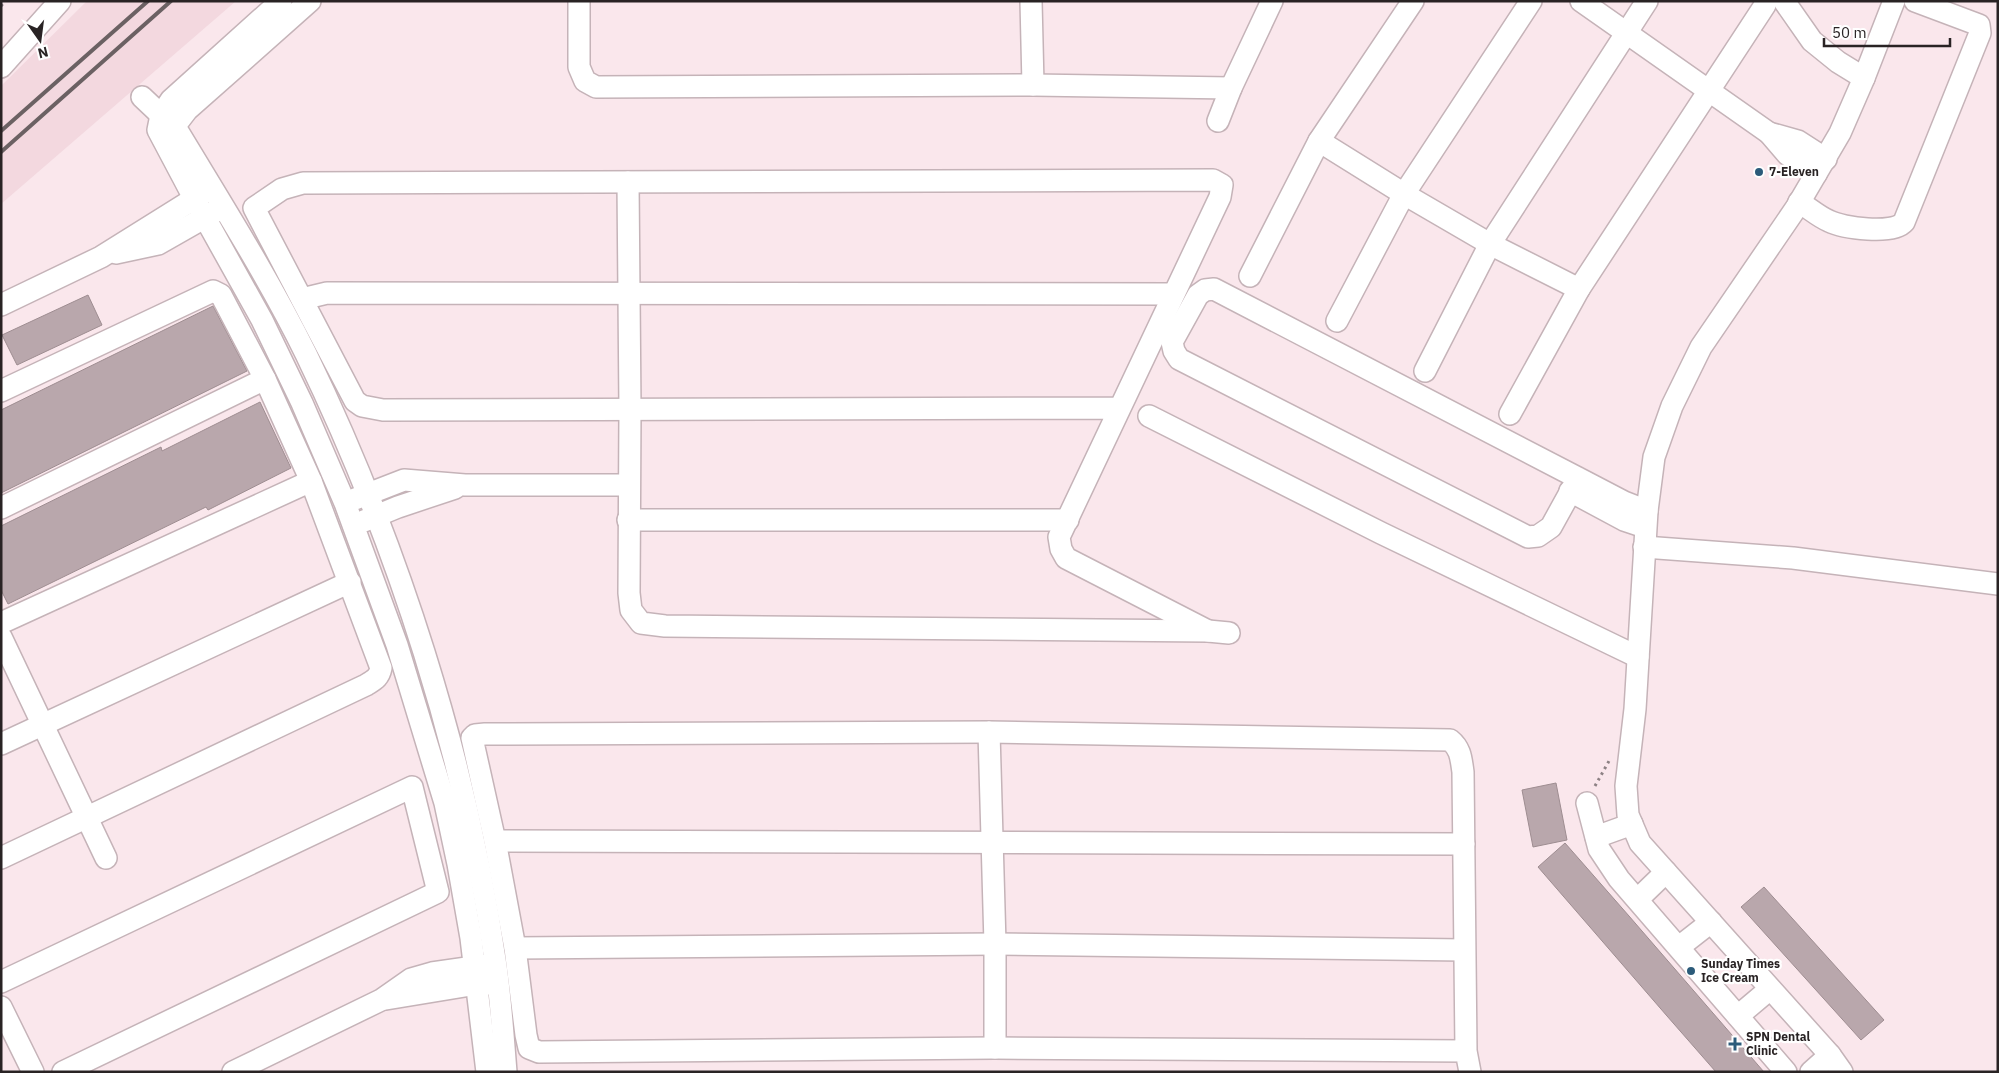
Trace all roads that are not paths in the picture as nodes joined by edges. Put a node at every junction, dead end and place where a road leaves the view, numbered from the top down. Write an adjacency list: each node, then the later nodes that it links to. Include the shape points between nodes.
1 (60, 1): 15 (street)
2 (281, 1): 21 (street, via 171,100)
3 (310, 1): 21 (street, via 187,110)
4 (579, 1): 17 (street, via 579,67 585,81 596,87)
5 (1031, 1): 17 (street)
6 (1272, 1): 18 (street)
7 (1413, 1): 23 (street)
8 (1531, 1): 27 (street)
9 (1581, 1): 14 (street)
10 (1647, 1): 14 (street)
11 (1894, 1): 16 (street)
12 (1915, 1): 28 (street, via 1979,25 1980,33 1904,222 1894,228 1866,229 1829,222)
13 (1775, 3): 16 (street, via 1812,41); 19 (street)
14 (1626, 33): 19 (street); 31 (street)
15 (1, 67)
16 (1864, 78): 24 (street, via 1840,133)
17 (1032, 85): 18 (street)
18 (1231, 88): 22 (street)
19 (1711, 91): 24 (street, via 1769,133 1798,141); 34 (street)
20 (142, 97): 21 (street)
21 (169, 119): 26 (street, via 158,130)
22 (1218, 121)
23 (1319, 141): 27 (street); 33 (street)
24 (1821, 166): 28 (street)
25 (628, 182): 35 (street, via 1213,180 1222,185 1220,197); 36 (street); 37 (street, via 303,183 282,189 254,208)
26 (203, 193): 29 (street); 30 (street); 32 (street)
27 (1404, 194): 31 (street); 39 (street)
28 (1799, 202): 58 (street, via 1701,347 1680,389 1654,457)
29 (223, 207): 30 (street); 51 (street, via 286,315)
30 (204, 217): 32 (street, via 158,244); 52 (street, via 262,320)
31 (1490, 244): 34 (street); 40 (street)
32 (101, 257): 38 (street)
33 (1250, 276)
34 (1579, 289): 45 (street)
35 (1173, 294): 36 (street); 43 (street)
36 (629, 295): 37 (street, via 327,294); 44 (street)
37 (302, 299): 44 (street, via 355,401 362,406 383,410)
38 (1, 305)
39 (1336, 321)
40 (1425, 371)
41 (265, 379): 42 (street, via 221,295 213,291); 47 (street); 53 (street)
42 (1, 390)
43 (1119, 408): 44 (street); 56 (street)
44 (630, 409): 48 (street)
45 (1510, 414)
46 (1149, 416): 63 (street, via 1390,538)
47 (311, 481): 59 (street); 61 (street)
48 (628, 484): 50 (street); 55 (street)
49 (1574, 484): 49 (street, via 1214,289 1198,295 1172,342 1179,359 1528,536 1538,536 1551,527); 58 (street, via 1624,502)
50 (465, 485): 51 (street, via 404,480); 54 (street)
51 (369, 494): 52 (street); 54 (street)
52 (345, 503): 57 (street)
53 (1, 508)
54 (376, 516): 57 (street); 65 (street, via 423,649)
55 (628, 520): 56 (street); 56 (street, via 630,610 641,623 666,626 1218,632 1066,558 1059,537)
56 (1068, 520)
57 (353, 526): 67 (street, via 397,645)
58 (1645, 528): 60 (street, via 1793,558); 63 (street)
59 (350, 582): 64 (street); 70 (street, via 381,668 375,680)
60 (1998, 584)
61 (1, 623)
62 (1, 636): 64 (street)
63 (1638, 657): 71 (street, via 1626,786 1628,815)
64 (43, 724): 68 (street); 70 (street)
65 (445, 726): 67 (street); 85 (street, via 477,852)
66 (989, 732): 73 (street, via 475,735 472,741); 74 (street); 75 (street, via 1450,740 1457,745 1463,772)
67 (424, 733): 86 (street, via 458,864)
68 (1, 744)
69 (1587, 803): 72 (street)
70 (88, 816): 76 (street); 77 (street)
71 (1632, 824): 72 (street); 78 (street, via 1640,843)
72 (1596, 837): 79 (street, via 1620,879)
73 (495, 841): 74 (street); 83 (street)
74 (993, 841): 75 (street); 81 (street)
75 (1464, 844): 84 (street)
76 (1, 858)
77 (106, 858)
78 (1666, 872): 79 (street); 80 (street)
79 (1638, 900): 82 (street)
80 (1711, 922): 82 (street); 88 (street)
81 (995, 944): 83 (street); 84 (street); 91 (street)
82 (1679, 947): 90 (street)
83 (515, 948): 91 (street, via 526,1035 529,1048 539,1052)
84 (1464, 950): 92 (street)
85 (497, 974): 86 (street); 98 (street)
86 (476, 976): 96 (street, via 381,1000); 97 (street)
87 (1, 982): 95 (street, via 412,786 438,892)
88 (1770, 988): 90 (street); 93 (street)
89 (1, 1007): 94 (street)
90 (1738, 1016): 101 (street)
91 (995, 1048): 92 (street)
92 (1466, 1051): 99 (street); 100 (street)
93 (1836, 1063): 102 (street)
94 (32, 1072)
95 (63, 1072)
96 (233, 1072)
97 (487, 1072)
98 (506, 1072)
99 (1452, 1072)
100 (1470, 1072)
101 (1786, 1072)
102 (1811, 1072)

